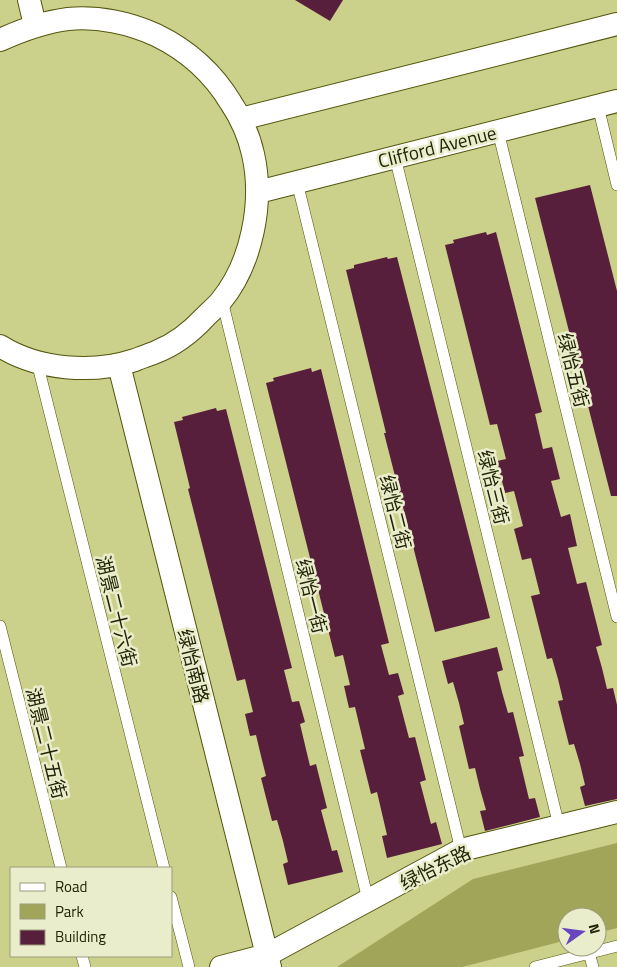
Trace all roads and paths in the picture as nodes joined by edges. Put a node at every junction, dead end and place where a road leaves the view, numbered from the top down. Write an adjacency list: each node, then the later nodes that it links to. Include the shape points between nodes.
1 (29, 0): 3 (street)
2 (617, 24): 6 (street)
3 (35, 25): 4 (street); 6 (street, via 70,19 105,20 139,28 171,42 199,63 223,89)
4 (0, 40)
5 (607, 103): 7 (street, Clifford Avenue); 10 (lane)
6 (241, 119): 11 (street, via 253,154)
7 (498, 131): 8 (street, Clifford Avenue); 16 (lane, 绿怡五街)
8 (395, 157): 9 (street, Clifford Avenue); 19 (lane, 绿怡三街)
9 (296, 182): 11 (street, Clifford Avenue); 20 (lane, 绿怡二街)
10 (617, 185)
11 (258, 192): 12 (street, via 254,230 242,267)
12 (222, 300): 15 (street, via 193,330 158,352); 23 (lane, 绿怡一街)
13 (0, 346): 14 (street)
14 (37, 362): 15 (street, via 78,368); 22 (lane, 湖景二十六街)
15 (119, 365): 26 (street, 绿怡南路)
16 (617, 617)
17 (0, 626): 21 (lane, 湖景二十五街)
18 (617, 812): 19 (street, 绿怡东路)
19 (559, 826): 20 (street, 绿怡东路)
20 (461, 850): 23 (street, 绿怡东路)
21 (61, 867)
22 (164, 867)
23 (368, 900): 26 (street, 绿怡东路)
24 (172, 902): 27 (lane)
25 (574, 957): 29 (lane)
26 (268, 961): 28 (street, 绿怡东路)
27 (189, 967)
28 (220, 967)
29 (535, 967)

